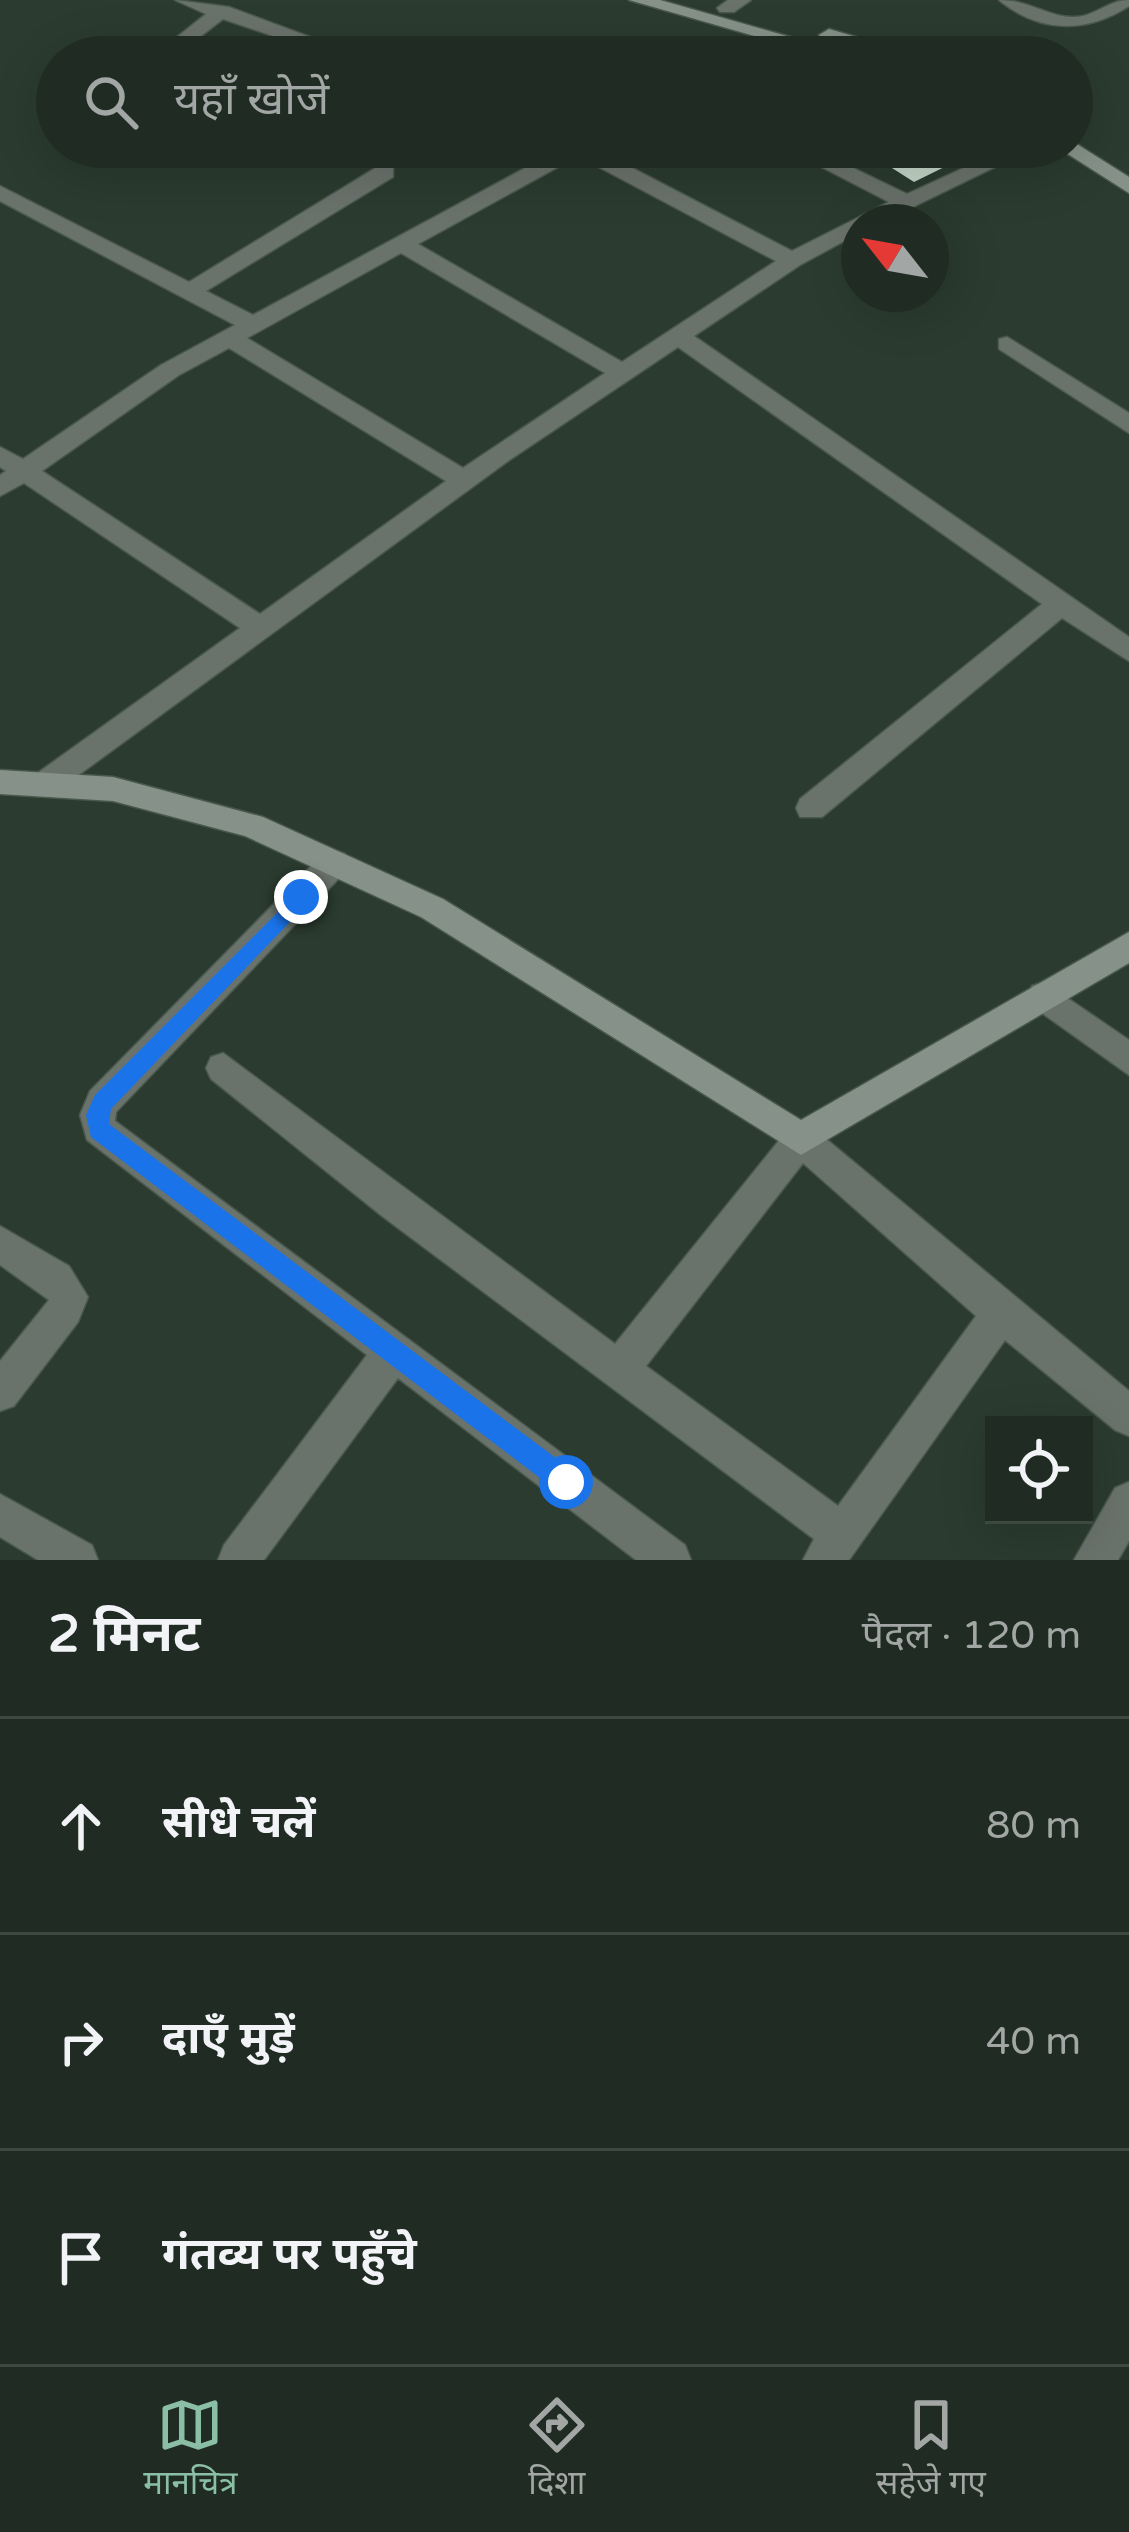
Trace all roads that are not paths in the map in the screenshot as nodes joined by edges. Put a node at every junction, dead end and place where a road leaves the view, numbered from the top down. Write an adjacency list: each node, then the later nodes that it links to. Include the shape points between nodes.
1 (184, 0): 7 (street)
2 (638, 0): 10 (street)
3 (695, 0): 6 (street)
4 (1007, 0): 5 (street, via 1079,26)
5 (1126, 0)
6 (735, 4): 11 (street)
7 (222, 11): 8 (street); 9 (street)
8 (189, 36)
9 (294, 36)
10 (773, 36)
11 (837, 36)
12 (1093, 149): 18 (street)
13 (539, 168): 23 (street)
14 (617, 168): 24 (street)
15 (836, 168): 20 (street)
16 (981, 168): 20 (street)
17 (385, 172): 25 (street)
18 (1127, 178)
19 (0, 192): 25 (street)
20 (906, 202): 21 (street)
21 (902, 204)
22 (841, 234): 24 (street)
23 (401, 244): 26 (street); 30 (street)
24 (792, 260): 27 (street)
25 (190, 290): 26 (street)
26 (252, 324): 28 (street)
27 (677, 336): 30 (street); 36 (street)
28 (228, 337): 33 (street); 34 (street)
29 (1006, 344): 31 (street)
30 (622, 373): 34 (street)
31 (1129, 425)
32 (0, 454): 33 (street)
33 (24, 470): 35 (street); 37 (street)
34 (464, 481): 37 (street)
35 (0, 487)
36 (1061, 604): 38 (street); 41 (street)
37 (260, 628): 40 (street)
38 (1129, 651)
39 (0, 782): 40 (street)
40 (43, 785): 42 (street, via 177,803)
41 (811, 808)
42 (334, 863): 47 (street, via 432,908); 50 (street, via 97,1115 109,1141)
43 (1129, 946): 44 (street)
44 (1044, 996): 45 (street); 47 (street)
45 (1129, 1060)
46 (224, 1069): 51 (street)
47 (801, 1139): 49 (street); 51 (street)
48 (0, 1244): 52 (street, via 56,1279 69,1297)
49 (1000, 1313): 53 (street); 56 (street)
50 (394, 1352): 58 (street); 59 (street)
51 (621, 1367): 56 (street)
52 (0, 1392)
53 (1129, 1416)
54 (1129, 1502): 60 (street)
55 (0, 1514): 57 (street)
56 (833, 1547)
57 (77, 1560)
58 (238, 1560)
59 (670, 1560)
60 (1095, 1560)

